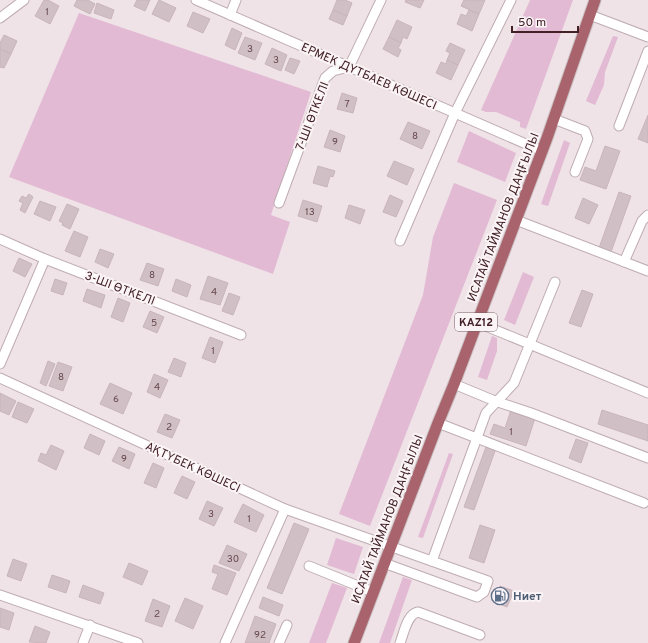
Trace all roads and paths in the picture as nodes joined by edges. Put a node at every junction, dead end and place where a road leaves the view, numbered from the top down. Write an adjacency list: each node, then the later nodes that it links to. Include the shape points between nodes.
1 (24, 0): 9 (street)
2 (196, 0): 7 (street, ЕРМЕК ДҮТБАЕВ КӨШЕСI)
3 (236, 0): 7 (street)
4 (381, 0): 12 (street)
5 (511, 0): 13 (street)
6 (595, 0): 8 (main road, ИСАТАЙ ТАЙМАНОВ ДАҢҒЫЛЫ / KAZ12)
7 (230, 15): 12 (street, ЕРМЕК ДҮТБАЕВ КӨШЕСI)
8 (590, 15): 10 (street); 14 (main road, ИСАТАЙ ТАЙМАНОВ ДАҢҒЫЛЫ / KAZ12)
9 (0, 18)
10 (648, 37)
11 (648, 51): 15 (street)
12 (349, 67): 13 (street, ЕРМЕК ДҮТБАЕВ КӨШЕСI); 18 (street, 7-ШI ӨТКЕЛI, via 333,71 325,78)
13 (455, 113): 16 (street, ЕРМЕК ДҮТБАЕВ КӨШЕСI); 22 (street)
14 (554, 119): 16 (main road, ИСАТАЙ ТАЙМАНОВ ДАҢҒЫЛЫ / KAZ12); 17 (street, via 585,131 588,135)
15 (619, 126)
16 (542, 151): 20 (main road, ИСАТАЙ ТАЙМАНОВ ДАҢҒЫЛЫ / KAZ12)
17 (575, 172)
18 (279, 203)
19 (648, 215): 24 (street, via 642,221)
20 (516, 220): 24 (street); 27 (main road, ИСАТАЙ ТАЙМАНОВ ДАҢҒЫЛЫ / KAZ12)
21 (0, 239): 23 (street, 3-ШI ӨТКЕЛI)
22 (400, 241)
23 (45, 259): 28 (street, 3-ШI ӨТКЕЛI); 30 (street)
24 (624, 262): 25 (street)
25 (648, 271)
26 (554, 282): 29 (street)
27 (476, 322): 29 (street); 32 (main road, ИСАТАЙ ТАЙМАНОВ ДАҢҒЫЛЫ / KAZ12)
28 (241, 335)
29 (530, 344): 33 (street); 34 (street, via 514,383 505,395)
30 (0, 364)
31 (0, 378): 39 (street, АҚТҮБЕК КӨШЕСI)
32 (454, 384): 34 (street); 35 (main road, ИСАТАЙ ТАЙМАНОВ ДАҢҒЫЛЫ / KAZ12)
33 (648, 393)
34 (495, 401): 36 (street, via 486,413); 37 (street)
35 (438, 423): 36 (street); 40 (main road, ИСАТАЙ ТАЙМАНОВ ДАҢҒЫЛЫ / KAZ12)
36 (477, 438): 38 (street); 41 (street)
37 (648, 458)
38 (644, 504)
39 (285, 508): 40 (street, АҚТҮБЕК КӨШЕСI); 51 (street)
40 (390, 547): 41 (street, АҚТҮБЕК КӨШЕСI); 42 (main road, ИСАТАЙ ТАЙМАНОВ ДАҢҒЫЛЫ / KAZ12)
41 (432, 561): 42 (street, АҚТҮБЕК КӨШЕСI, via 488,581 484,592 477,597)
42 (384, 563): 44 (main road, ИСАТАЙ ТАЙМАНОВ ДАҢҒЫЛЫ / KAZ12)
43 (309, 566): 44 (street)
44 (373, 592): 53 (main road, ИСАТАЙ ТАЙМАНОВ ДАҢҒЫЛЫ / KAZ12)
45 (0, 595): 46 (street)
46 (90, 625): 49 (street); 50 (street)
47 (287, 625): 52 (street)
48 (480, 635): 54 (street, via 418,612 413,613 410,618)
49 (83, 643)
50 (138, 643)
51 (226, 643)
52 (279, 643)
53 (354, 643)
54 (400, 643)

